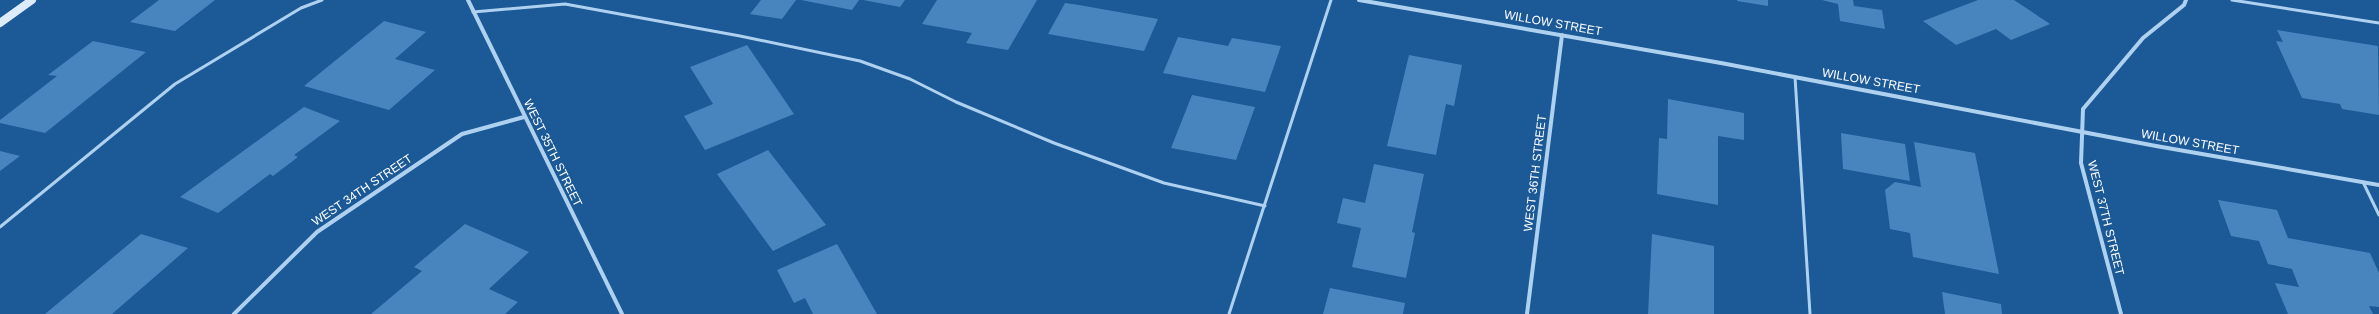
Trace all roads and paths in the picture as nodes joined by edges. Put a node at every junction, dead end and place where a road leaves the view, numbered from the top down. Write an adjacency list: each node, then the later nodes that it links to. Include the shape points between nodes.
1 (32, 0): 9 (street)
2 (322, 0): 19 (lane, via 301,8 175,84)
3 (468, 0): 8 (street, WEST 35TH STREET)
4 (1331, 0): 17 (lane)
5 (1360, 0): 11 (street, WILLOW STREET)
6 (2186, 0): 14 (street, WEST 37TH STREET, via 2184,5 2143,38 2083,110)
7 (2232, 0): 10 (lane)
8 (473, 12): 13 (street, WEST 35TH STREET); 17 (lane, via 565,4 860,61 910,79 956,102 1054,143 1164,183)
9 (0, 23)
10 (2379, 23)
11 (1562, 34): 12 (street, WILLOW STREET); 23 (street, WEST 36TH STREET)
12 (1795, 77): 14 (street, WILLOW STREET); 24 (lane)
13 (524, 117): 20 (street, WEST 34TH STREET, via 462,134 317,232); 21 (street, WEST 35TH STREET)
14 (2081, 132): 15 (street, WILLOW STREET); 25 (street, WEST 37TH STREET, via 2081,163)
15 (2363, 182): 16 (street, WILLOW STREET); 18 (lane)
16 (2379, 185)
17 (1265, 206): 22 (lane)
18 (2379, 215)
19 (0, 227)
20 (234, 314)
21 (622, 314)
22 (1229, 314)
23 (1527, 314)
24 (1810, 314)
25 (2121, 314)

